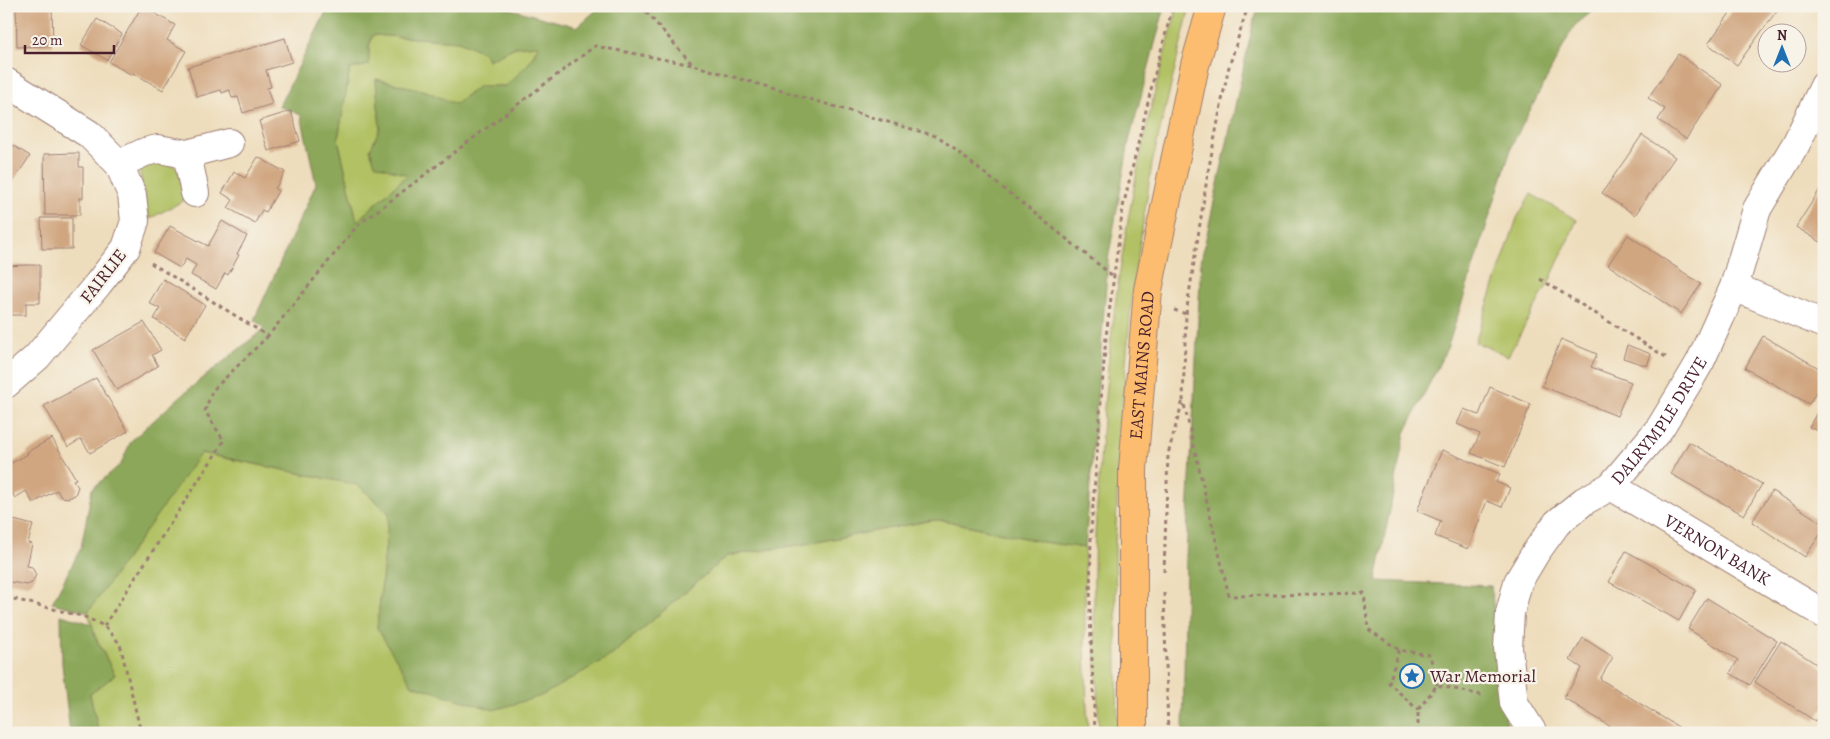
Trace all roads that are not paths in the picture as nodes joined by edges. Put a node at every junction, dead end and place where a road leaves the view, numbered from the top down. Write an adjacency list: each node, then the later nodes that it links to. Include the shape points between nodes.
1 (1212, 6): 13 (main road, EAST MAINS ROAD, via 1195,65 1148,290 1133,469)
2 (6, 82): 6 (street, FAIRLIE, via 89,134)
3 (1824, 86): 8 (street, DALRYMPLE DRIVE, via 1796,144 1757,209)
4 (229, 143): 5 (street)
5 (187, 154): 6 (street, via 158,149); 7 (street)
6 (119, 164): 10 (street, FAIRLIE, via 132,195 135,221 126,248 36,358)
7 (195, 193)
8 (1734, 287): 9 (street); 11 (street, DALRYMPLE DRIVE, via 1700,362 1660,428)
9 (1824, 324)
10 (6, 384)
11 (1611, 486): 12 (street, VERNON BANK); 14 (street, DALRYMPLE DRIVE, via 1584,501 1558,523 1518,582 1510,613 1508,648 1514,703)
12 (1824, 614)
13 (1133, 733)
14 (1533, 733)

